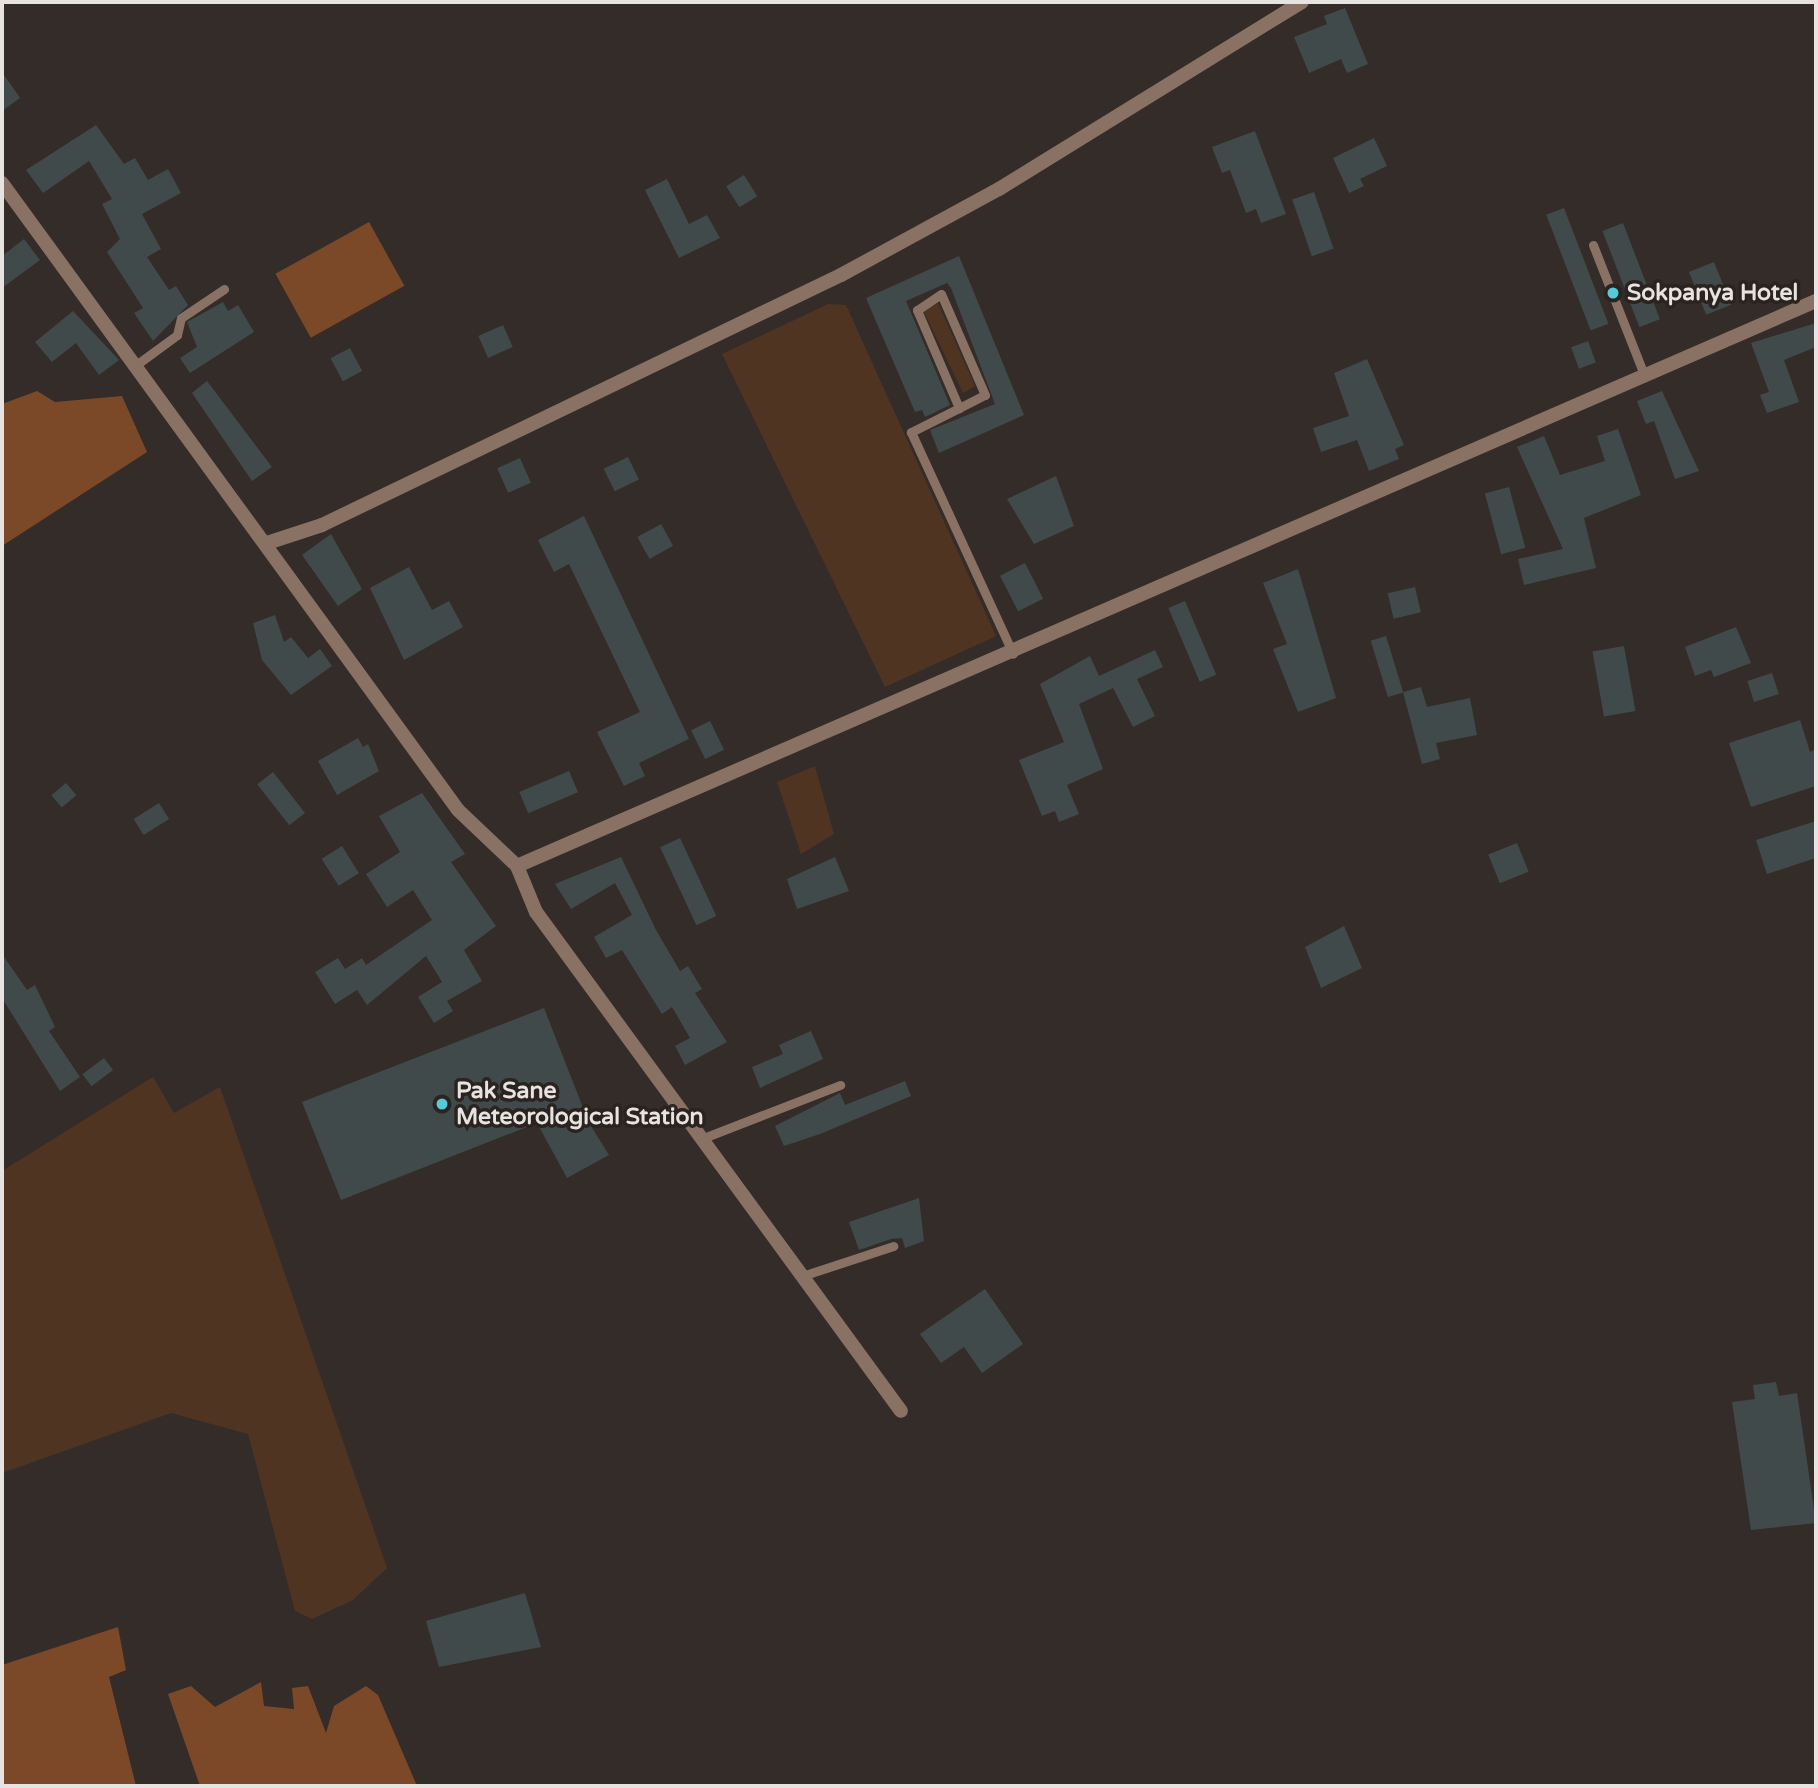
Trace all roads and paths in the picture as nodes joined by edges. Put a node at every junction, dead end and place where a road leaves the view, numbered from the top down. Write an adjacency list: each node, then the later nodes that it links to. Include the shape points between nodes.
1 (1302, 2): 9 (street, via 999,189 841,275 322,525)
2 (2, 183): 6 (street)
3 (1593, 245): 7 (lane)
4 (225, 289): 6 (lane, via 181,318 177,335)
5 (1816, 301): 7 (street)
6 (136, 365): 9 (street)
7 (1645, 377): 10 (street)
8 (959, 408): 8 (lane, via 985,395 941,294 917,310); 10 (lane, via 911,432)
9 (267, 542): 11 (street, via 458,810)
10 (1013, 654): 11 (street)
11 (517, 866): 13 (street, via 536,912)
12 (840, 1084): 13 (lane)
13 (706, 1137): 15 (street)
14 (893, 1246): 15 (lane)
15 (804, 1275): 16 (street)
16 (901, 1410)

